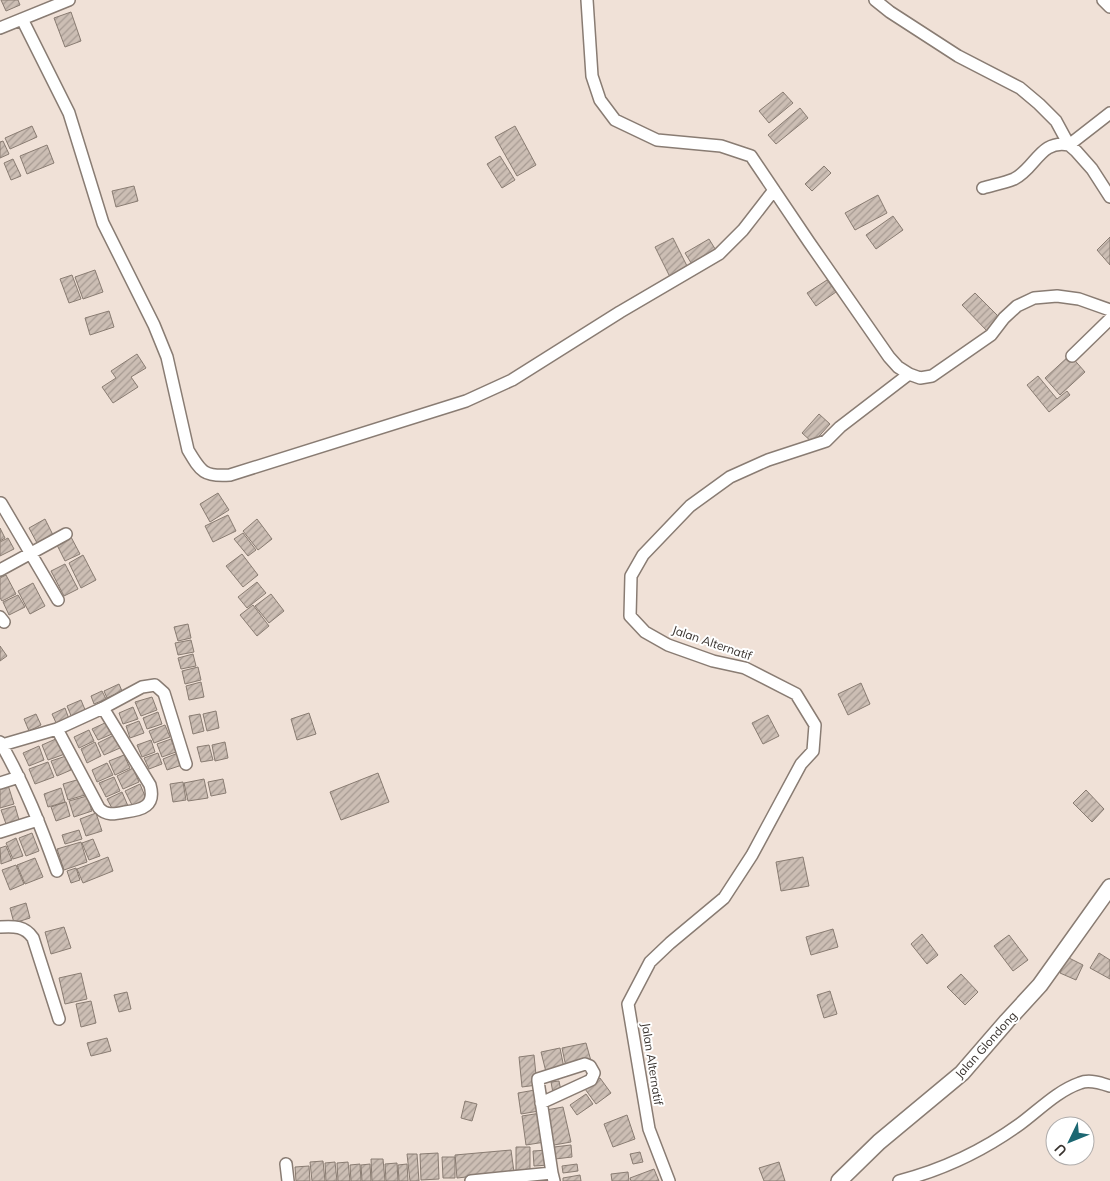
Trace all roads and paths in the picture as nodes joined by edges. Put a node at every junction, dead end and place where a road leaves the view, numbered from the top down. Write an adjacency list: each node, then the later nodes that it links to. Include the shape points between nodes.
1 (69, 0): 6 (street)
2 (587, 0): 11 (street, via 592,76 600,100 615,120 657,140 720,146 751,156)
3 (875, 0): 9 (street, via 958,56 1020,88 1056,121)
4 (1103, 0): 5 (street)
5 (1110, 7)
6 (22, 19): 7 (street); 11 (street, via 69,113 103,223 167,357 188,450 204,472 214,476 230,475 466,401 512,380 719,254 743,230)
7 (0, 28)
8 (1110, 114): 9 (street)
9 (1068, 145): 10 (street, via 1049,146 1015,178); 12 (street, via 1083,158)
10 (983, 188)
11 (774, 190): 16 (street, via 890,357)
12 (1110, 197)
13 (1110, 310): 16 (street, via 1079,299 1057,296 1034,298 1017,306 991,335 932,376 920,378)
14 (1110, 319): 15 (street)
15 (1072, 356)
16 (909, 374): 41 (street, Jalan Alternatif, via 826,441 768,460 730,478 690,506 643,555 631,576 630,616 645,632 668,645 745,668 796,694 815,725 813,751 801,764 752,855 724,898 650,962 628,1004 648,1129)
17 (1, 502): 19 (street)
18 (66, 534): 19 (street)
19 (30, 553): 20 (street); 21 (street)
20 (0, 570)
21 (58, 600)
22 (103, 708): 23 (street); 23 (street, via 150,785 152,796 139,810 112,814 102,812); 25 (street, via 142,687 155,685 160,688 167,700)
23 (57, 729): 24 (street)
24 (1, 743): 26 (street)
25 (186, 764)
26 (19, 777): 27 (street); 28 (street)
27 (0, 783)
28 (38, 820): 29 (street); 30 (street)
29 (0, 832)
30 (57, 871)
31 (1110, 887): 42 (main road, Jalan Glondong, via 1040,985 962,1074 879,1142)
32 (0, 927): 33 (street, via 19,927 30,933)
33 (59, 1019)
34 (1110, 1086): 43 (street, via 1081,1082 954,1162)
35 (541, 1103): 35 (street, via 539,1078 586,1064 590,1066 594,1074 591,1080); 37 (street)
36 (286, 1164): 39 (street)
37 (553, 1177): 38 (street)
38 (488, 1180): 40 (street)
39 (288, 1181)
40 (471, 1181)
41 (669, 1181)
42 (839, 1181)
43 (899, 1181)

